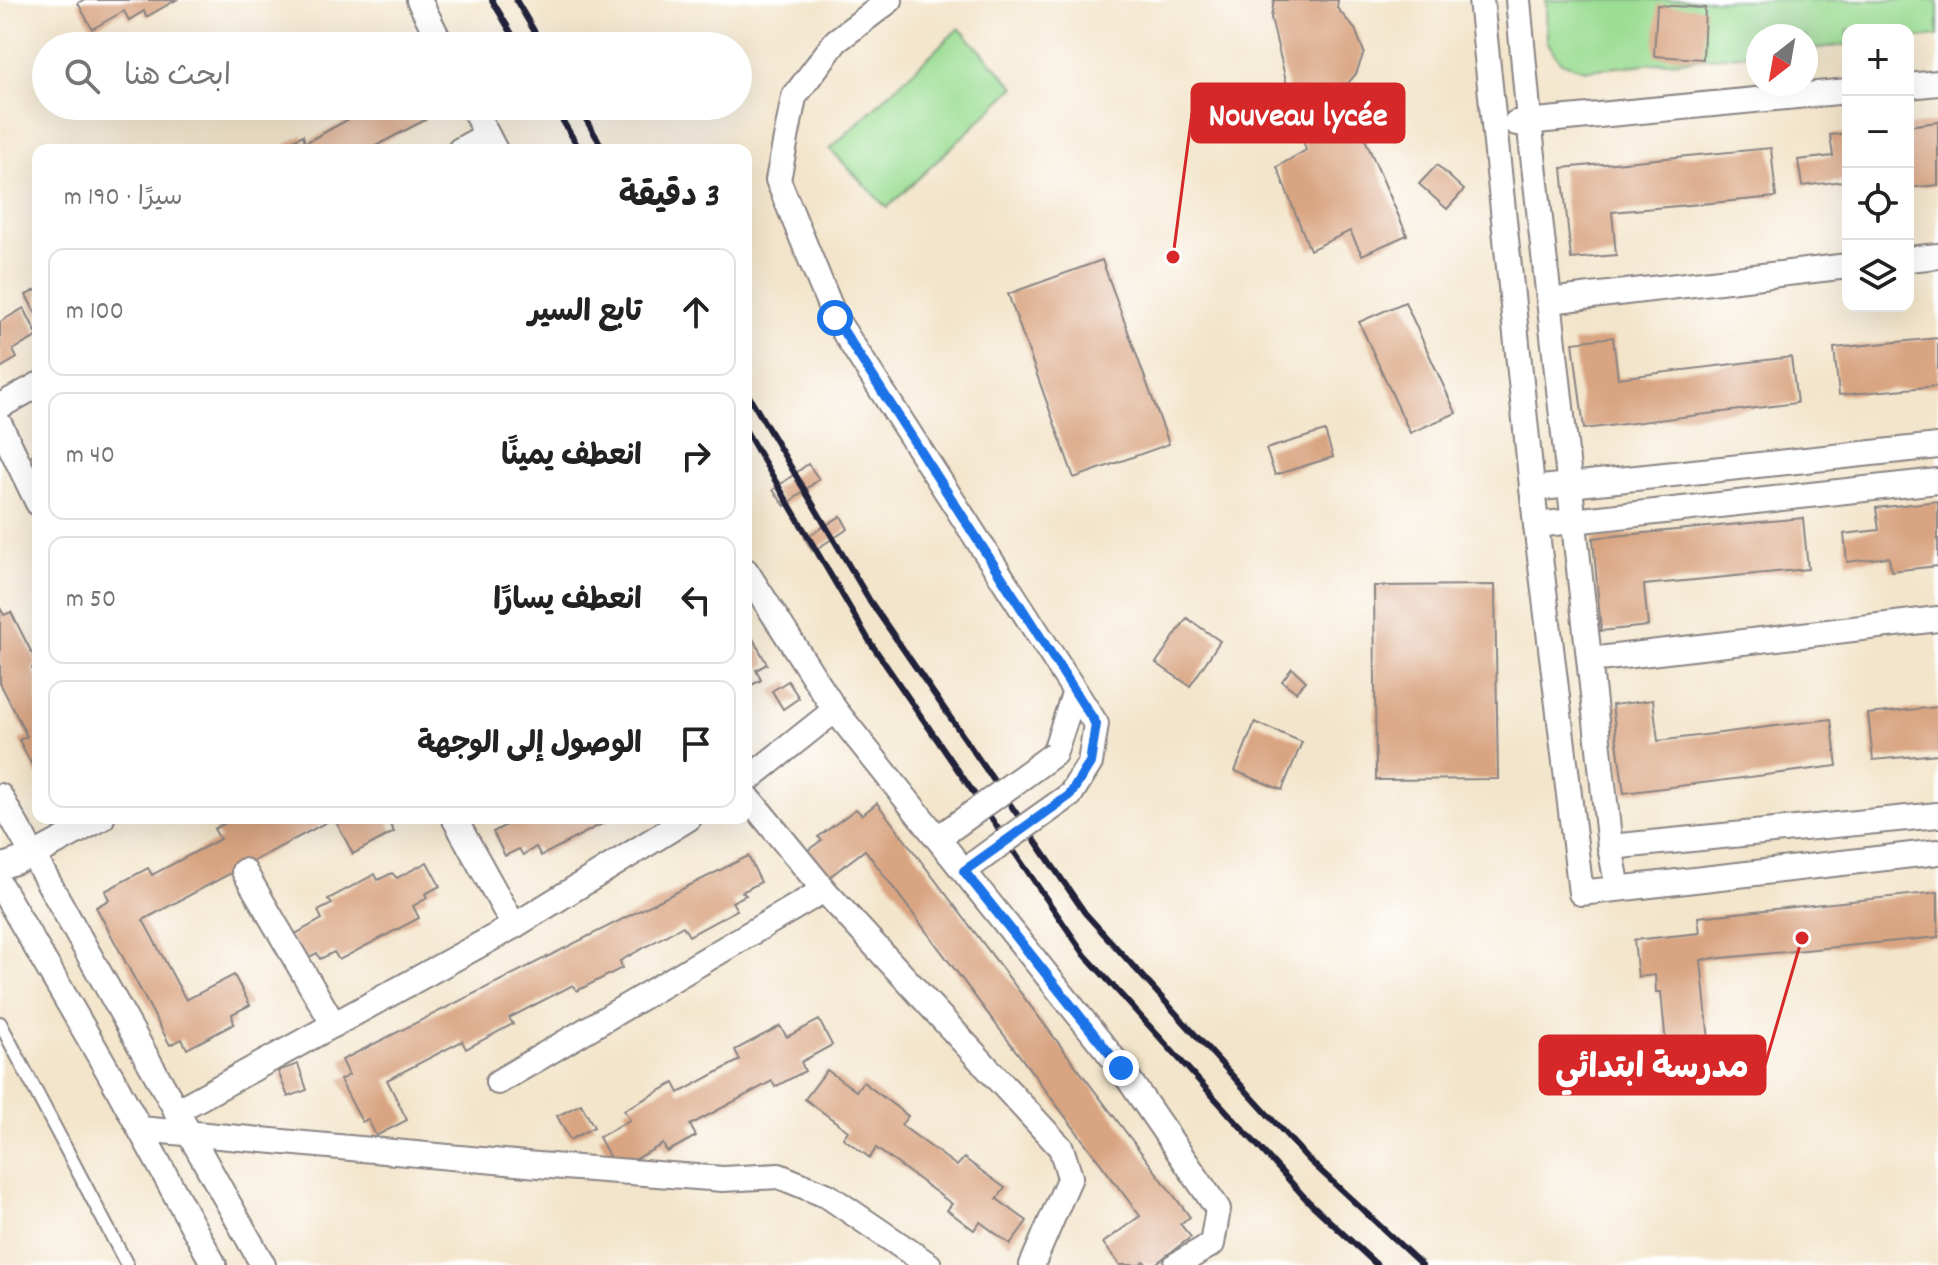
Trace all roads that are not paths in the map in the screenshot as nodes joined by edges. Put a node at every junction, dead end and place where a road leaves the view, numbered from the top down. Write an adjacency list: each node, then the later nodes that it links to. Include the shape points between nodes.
1 (419, 0): 5 (street)
2 (890, 0): 30 (street, via 836,41 794,97 778,180 835,318)
3 (1481, 0): 11 (street)
4 (1518, 0): 10 (street)
5 (435, 32)
6 (1938, 83): 7 (street)
7 (1914, 85)
8 (1842, 92): 10 (street)
9 (479, 120): 12 (street)
10 (1529, 120): 11 (street); 16 (street)
11 (1494, 128): 23 (street)
12 (491, 142)
13 (1938, 256): 14 (street)
14 (1914, 258)
15 (1842, 267): 16 (street)
16 (1549, 301): 22 (street)
17 (32, 388): 18 (street)
18 (0, 406)
19 (0, 425): 24 (street)
20 (1938, 446): 22 (street)
21 (1938, 481): 25 (street)
22 (1569, 485): 23 (street); 25 (street)
23 (1532, 489): 26 (street)
24 (32, 491)
25 (1575, 521): 26 (street); 29 (street)
26 (1536, 525): 47 (street, via 1581,893)
27 (752, 580): 31 (street)
28 (1938, 619): 29 (street)
29 (1590, 660): 40 (street)
30 (1075, 691): 39 (street, bridge, via 1054,754); 45 (street, bridge, via 1096,724 1090,763 1070,795)
31 (835, 710): 32 (street); 39 (street)
32 (752, 776)
33 (0, 796): 42 (street)
34 (752, 802): 48 (street)
35 (1938, 815): 40 (street)
36 (91, 824): 42 (street)
37 (457, 824): 49 (street)
38 (679, 824): 49 (street)
39 (938, 838): 45 (street)
40 (1610, 847): 47 (street)
41 (1938, 852): 47 (street)
42 (32, 856): 43 (street); 53 (street)
43 (0, 867)
44 (244, 871): 51 (street)
45 (964, 871): 61 (street, via 1121,1068 1218,1209 1212,1244)
46 (0, 885): 54 (street)
47 (1618, 888)
48 (824, 890): 52 (street); 60 (street, via 1061,1148 1070,1177)
49 (514, 926): 51 (street)
50 (0, 1023): 56 (lane)
51 (334, 1025): 53 (street)
52 (498, 1082)
53 (176, 1111): 55 (street)
54 (140, 1129): 55 (street); 57 (street)
55 (188, 1134): 58 (street); 59 (street, via 723,1179 779,1176 828,1196)
56 (127, 1265)
57 (214, 1265)
58 (263, 1265)
59 (929, 1265)
60 (1032, 1265)
61 (1176, 1265)

